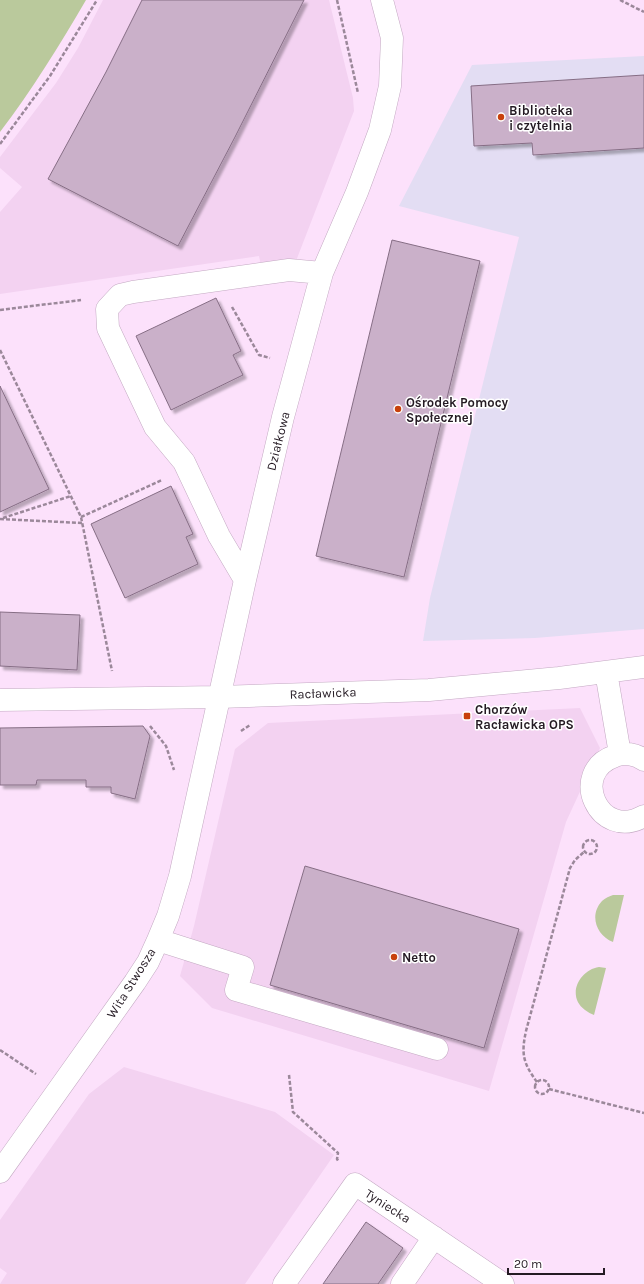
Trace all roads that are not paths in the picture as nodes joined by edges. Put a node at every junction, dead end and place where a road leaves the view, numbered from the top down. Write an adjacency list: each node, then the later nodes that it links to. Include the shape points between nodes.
1 (382, 0): 2 (street, Działkowa, via 392,38 390,86 380,130)
2 (322, 273): 3 (street, Działkowa, via 283,418); 3 (street, via 289,270 120,295 107,308 108,328 155,427 184,462 219,536)
3 (245, 580): 6 (street, Działkowa)
4 (644, 666): 5 (street, Racławicka)
5 (606, 672): 6 (street, Racławicka, via 429,690); 8 (street)
6 (220, 696): 7 (street, Racławicka); 11 (street, Wita Stwosza, via 180,876)
7 (0, 700)
8 (620, 754): 9 (street, via 631,754); 10 (street, via 600,764 592,779 592,796 596,806 614,820 625,822)
9 (644, 760)
10 (644, 816)
11 (158, 940): 12 (street, via 243,966 236,990); 13 (street, Wita Stwosza, via 135,982)
12 (437, 1049)
13 (0, 1172)
14 (434, 1237): 15 (street, Tyniecka, via 355,1184); 16 (street); 17 (street, Tyniecka)
15 (284, 1284)
16 (402, 1284)
17 (503, 1284)

